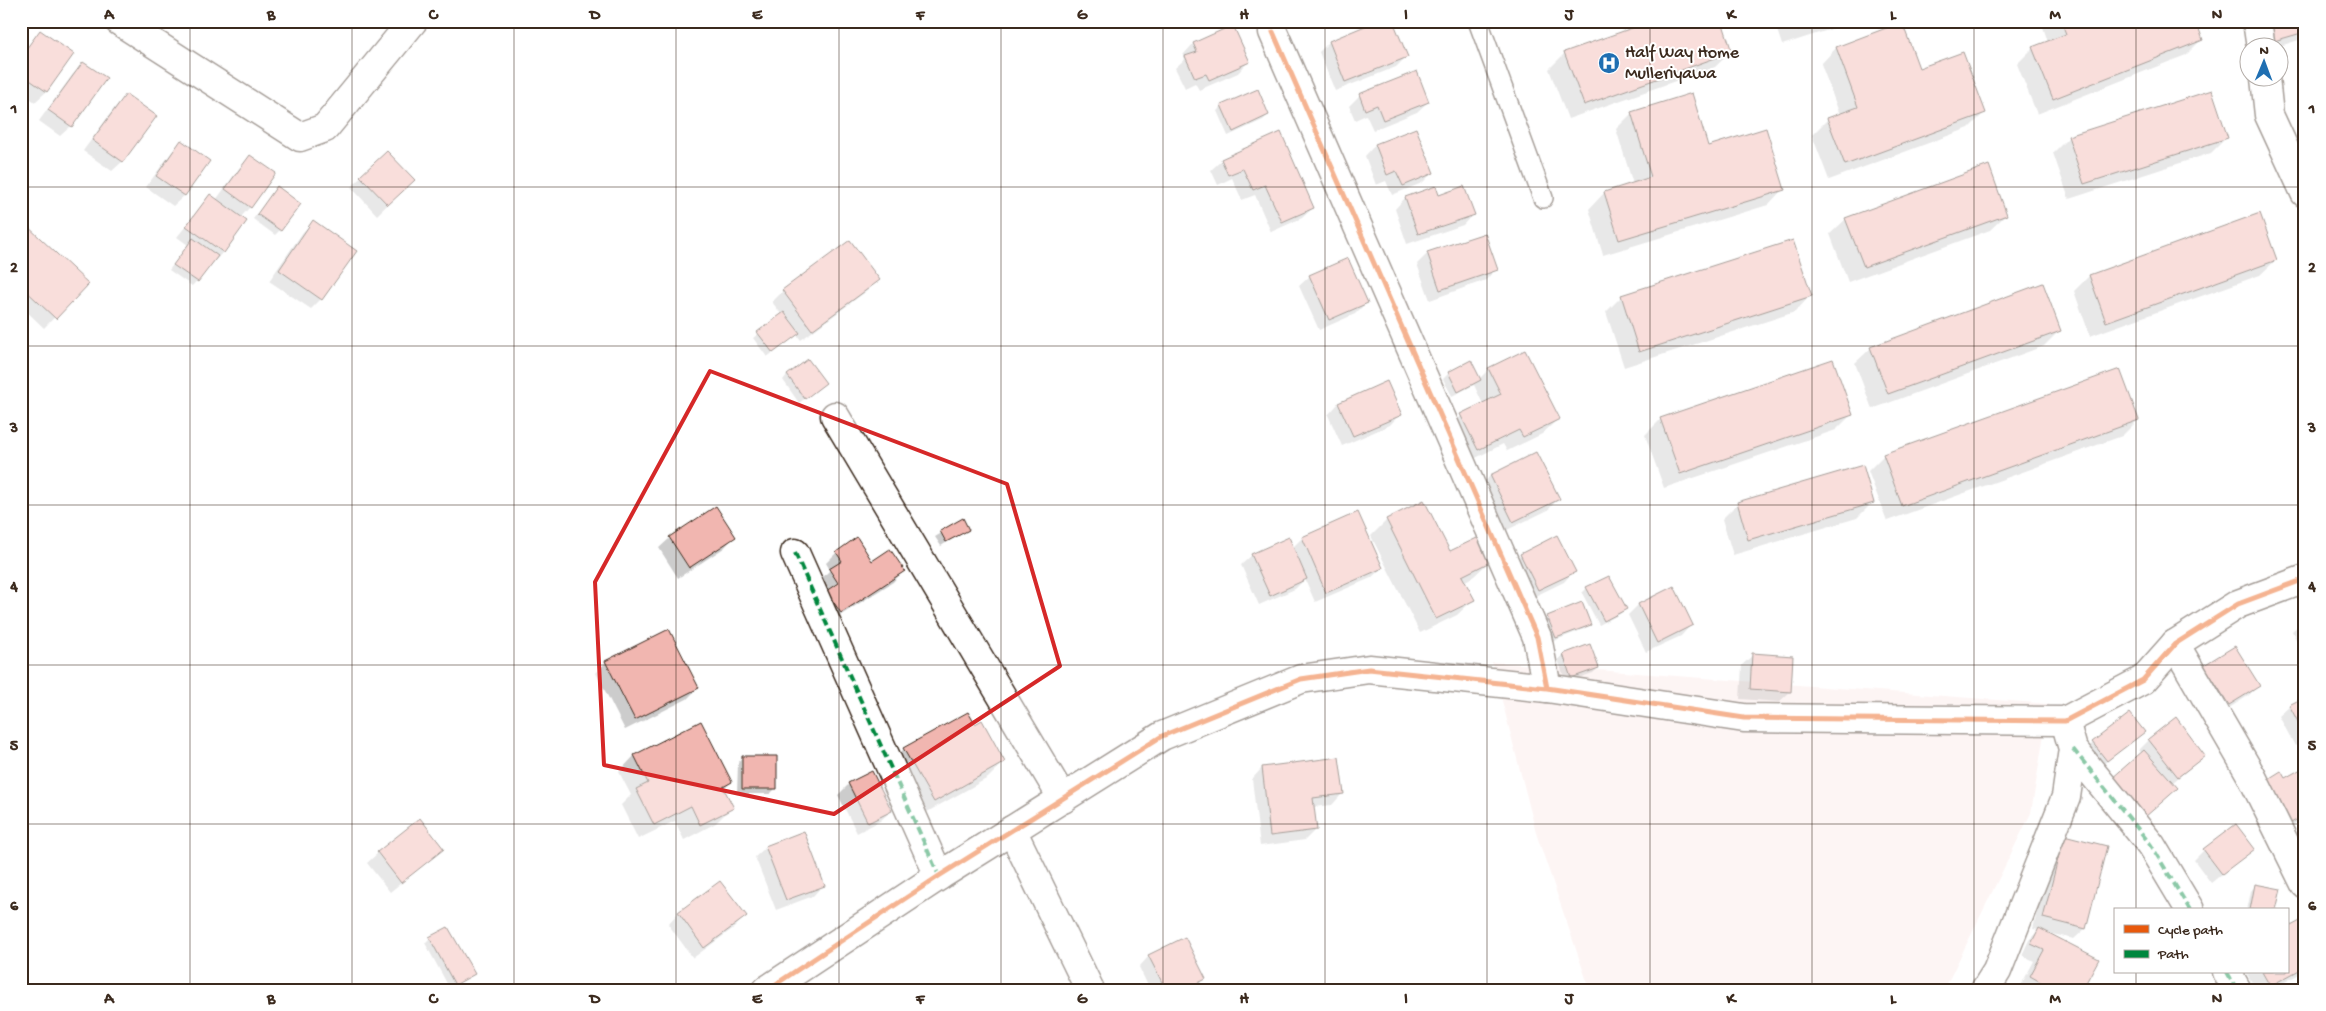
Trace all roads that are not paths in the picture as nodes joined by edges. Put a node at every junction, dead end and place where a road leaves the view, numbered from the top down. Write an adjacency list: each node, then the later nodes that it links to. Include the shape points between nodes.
1 (119, 21): 2 (street, via 300,136 325,128)
2 (413, 21)
3 (1478, 21): 9 (lane)
4 (2257, 21): 6 (street)
5 (1273, 32): 14 (street, via 1537,637)
6 (2260, 38)
7 (2265, 88): 8 (street, via 2269,115)
8 (2305, 193)
9 (1543, 198)
10 (835, 416): 17 (street)
11 (796, 553): 19 (street)
12 (2305, 580): 13 (street, via 2238,604)
13 (2175, 644): 15 (street, via 2143,680); 20 (street, via 2251,775)
14 (1547, 688): 15 (street, via 1744,718); 17 (street, via 1369,669 1301,679 1162,736)
15 (2065, 721): 16 (street)
16 (2073, 748): 21 (street, via 2151,845); 25 (street, via 2066,797 1997,971)
17 (1063, 799): 18 (street)
18 (1012, 830): 19 (street); 24 (street)
19 (939, 876): 23 (street)
20 (2305, 884)
21 (2189, 908)
22 (2228, 974): 26 (street)
23 (767, 990)
24 (1090, 990)
25 (1985, 990)
26 (2237, 990)

